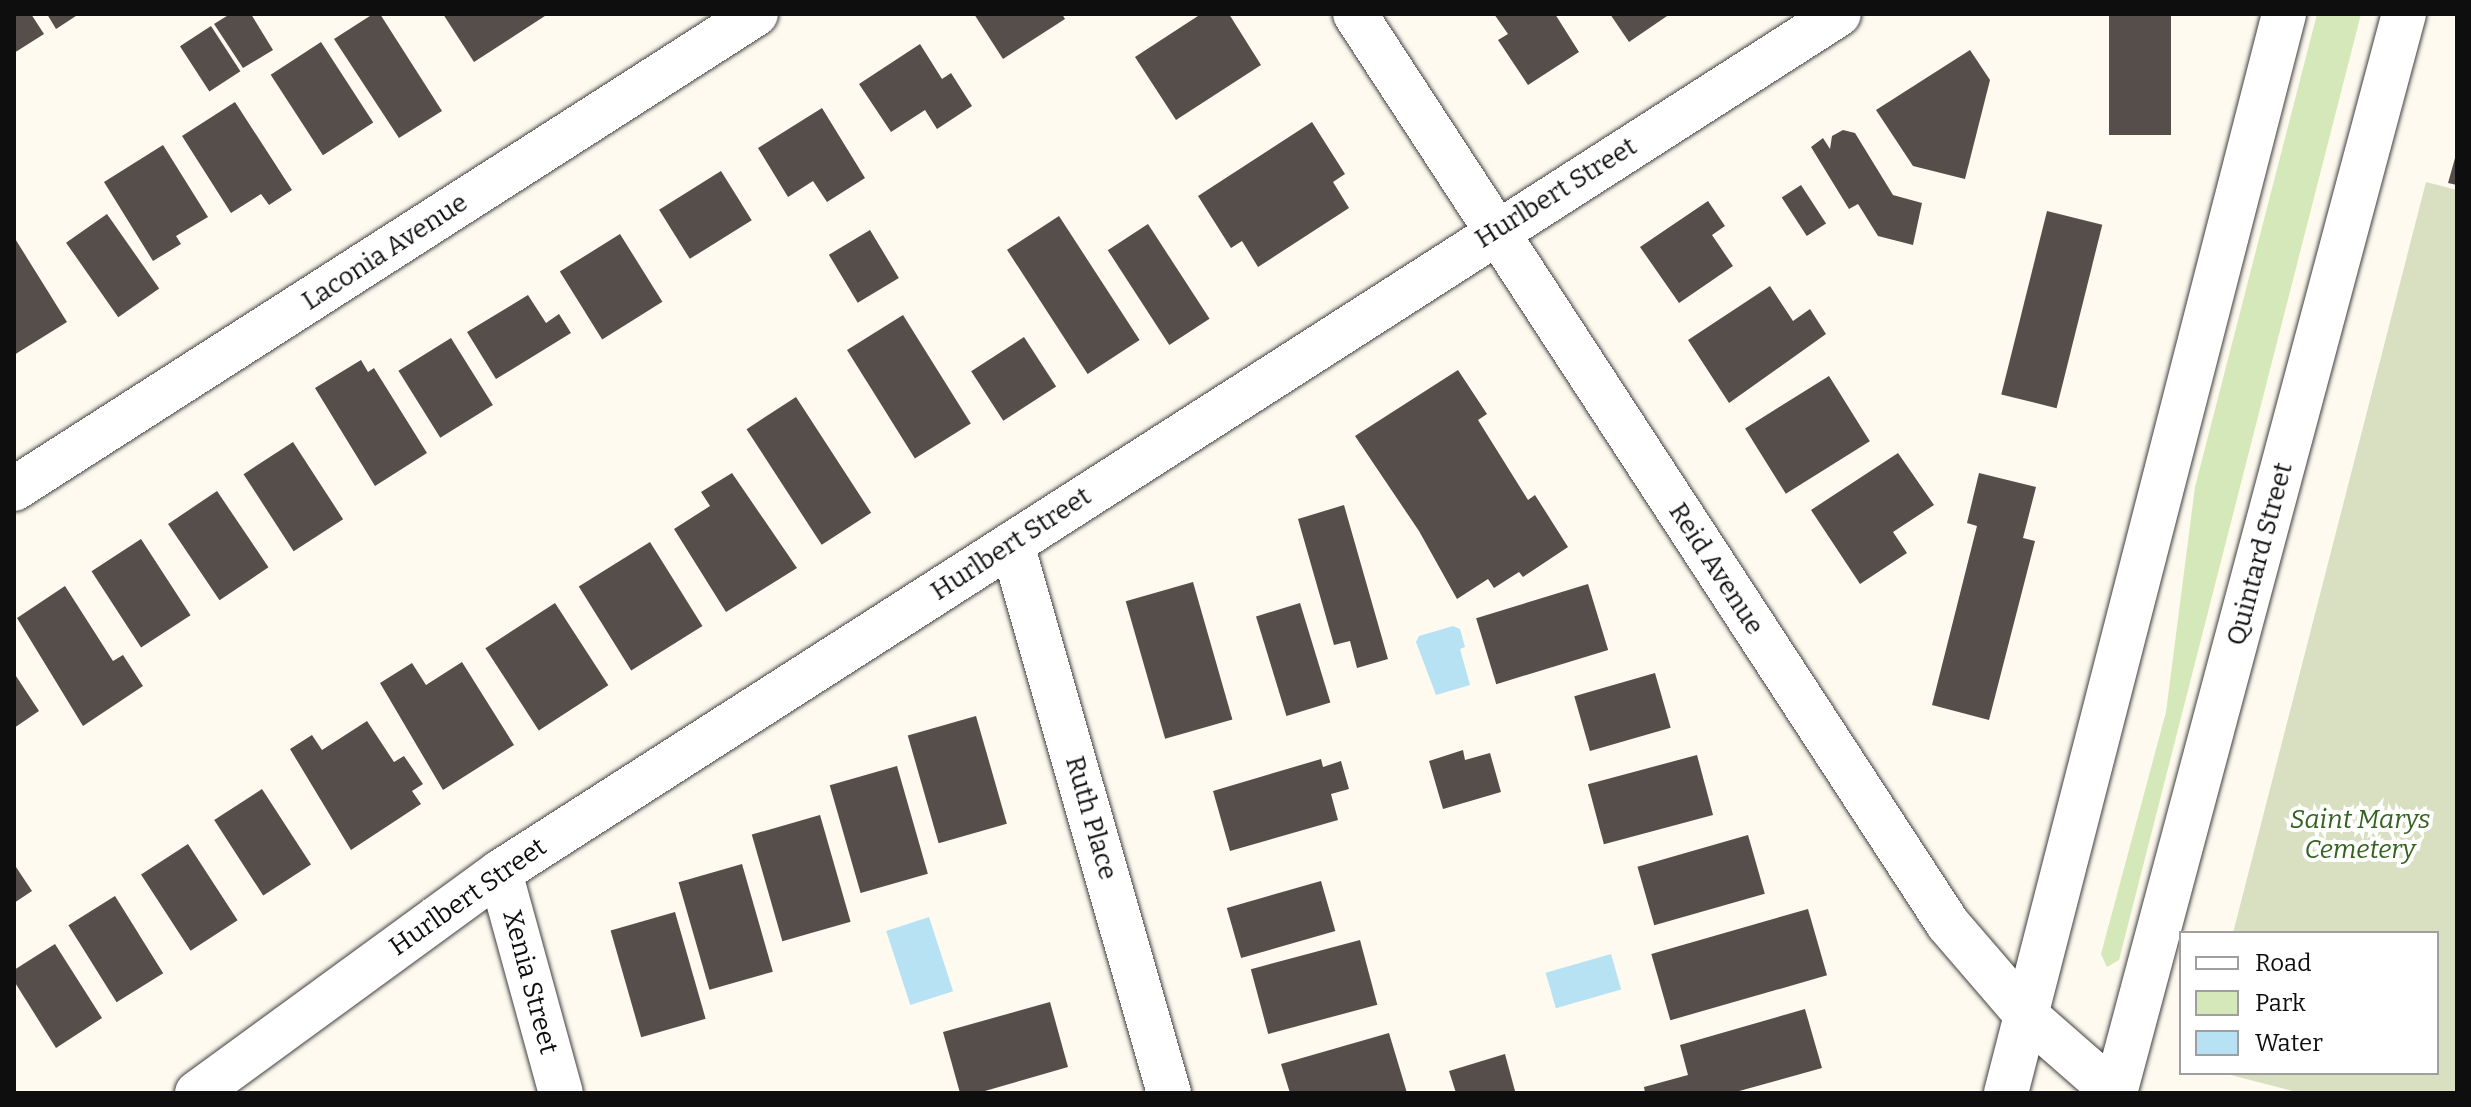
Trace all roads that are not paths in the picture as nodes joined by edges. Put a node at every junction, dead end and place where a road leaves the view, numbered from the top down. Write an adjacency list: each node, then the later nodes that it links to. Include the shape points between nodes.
1 (756, 14): 7 (street, Laconia Avenue)
2 (1355, 14): 6 (street, Reid Avenue)
3 (1839, 14): 6 (street, Hurlbert Street)
4 (2284, 14): 10 (street)
5 (2404, 14): 15 (street, Quintard Street)
6 (1495, 232): 8 (street, Hurlbert Street); 10 (street, Reid Avenue, via 1948,924)
7 (14, 489)
8 (1012, 544): 9 (street, Hurlbert Street); 13 (street, Ruth Place)
9 (500, 872): 11 (street, Hurlbert Street); 12 (street, Xenia Street)
10 (2027, 1016): 14 (street); 15 (street, Reid Avenue)
11 (197, 1093)
12 (561, 1093)
13 (1169, 1093)
14 (2006, 1093)
15 (2115, 1093)

